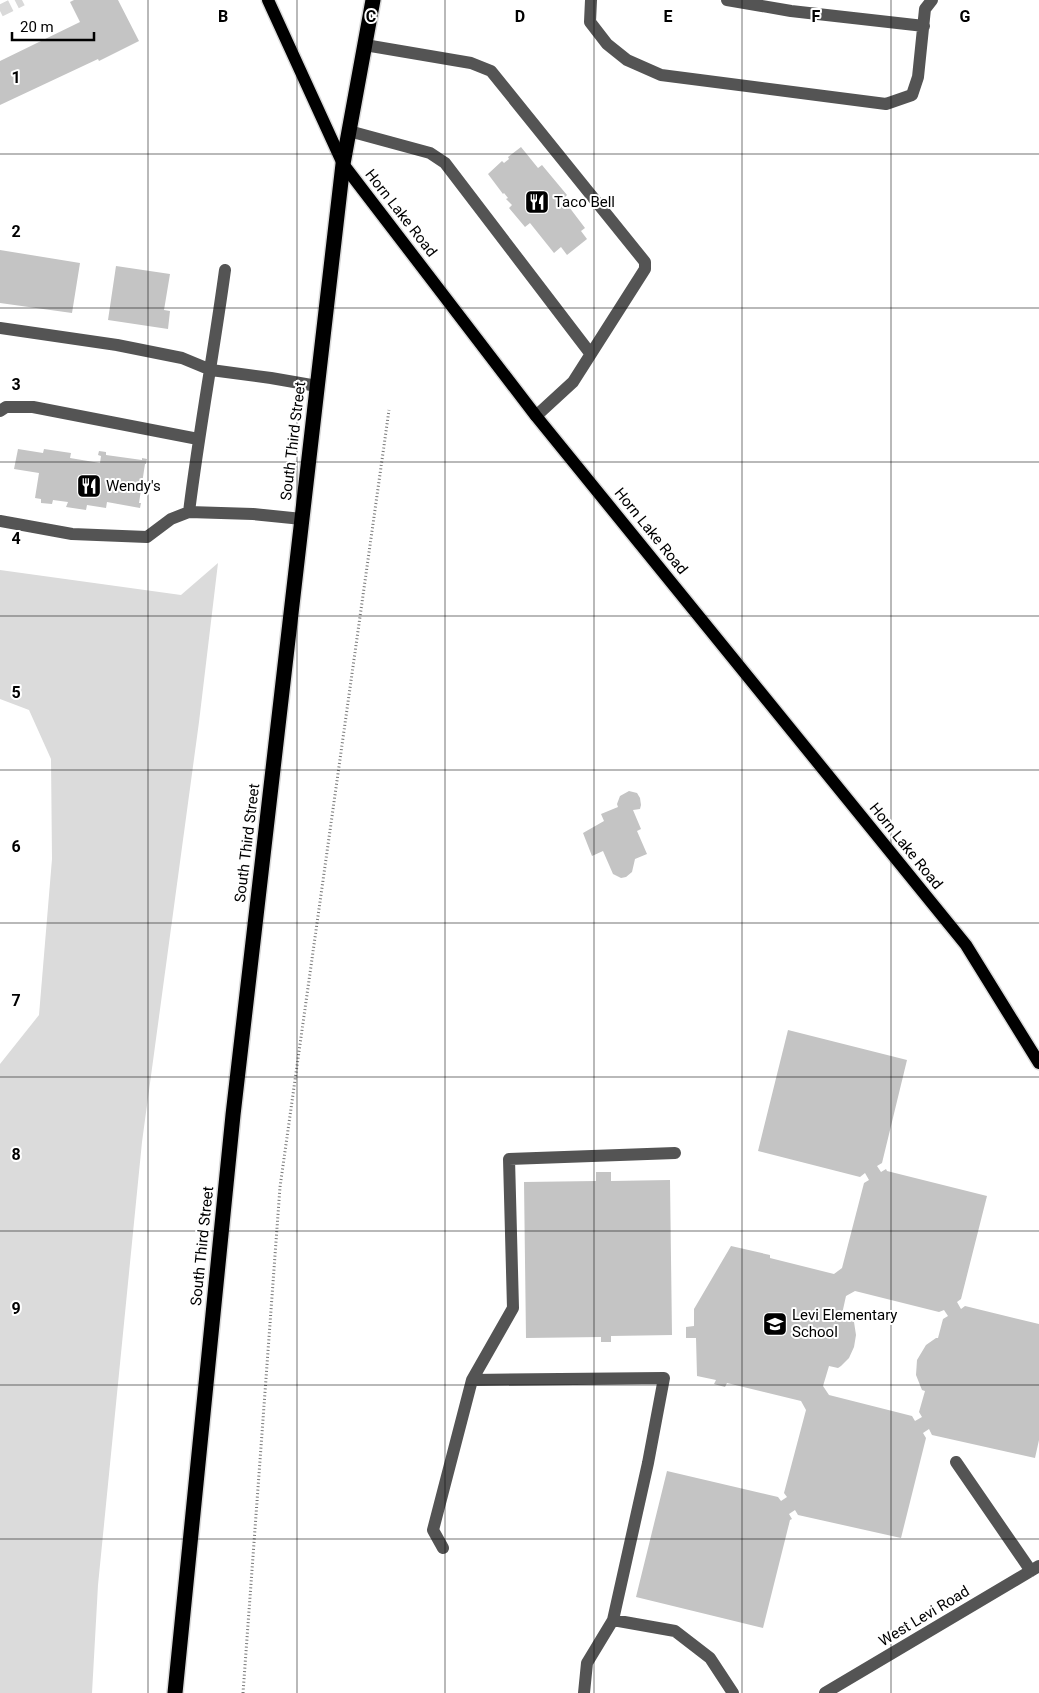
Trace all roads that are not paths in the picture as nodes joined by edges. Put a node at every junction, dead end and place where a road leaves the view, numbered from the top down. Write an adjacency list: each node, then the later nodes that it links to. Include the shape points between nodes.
1 (268, 0): 9 (main road, Horn Lake Road)
2 (373, 0): 7 (highway, South Third Street)
3 (591, 0): 6 (street, via 590,22 607,44 627,60 661,75 886,104 912,95 918,77)
4 (727, 0): 6 (street, via 791,11)
5 (932, 0): 6 (street, via 925,9)
6 (924, 26)
7 (365, 44): 8 (highway, South Third Street); 12 (street, via 470,63 491,71 645,262 645,269)
8 (349, 131): 9 (highway, South Third Street); 12 (street, via 430,153 446,163)
9 (343, 164): 14 (highway, South Third Street); 16 (main road, Horn Lake Road)
10 (225, 270): 13 (street)
11 (0, 328): 13 (street, via 118,345 182,358)
12 (590, 353): 16 (street, via 573,382)
13 (212, 370): 14 (street); 17 (street)
14 (317, 386): 19 (highway, South Third Street)
15 (0, 411): 17 (street, via 6,407 33,408)
16 (536, 416): 21 (main road, Horn Lake Road, via 966,945)
17 (198, 440): 18 (street)
18 (189, 512): 19 (street); 20 (street, via 172,519 147,537 72,534)
19 (302, 519): 28 (highway, South Third Street, via 233,1115)
20 (0, 521)
21 (1039, 1063)
22 (675, 1153): 23 (street, via 509,1158 513,1308)
23 (472, 1380): 25 (street, via 433,1530); 27 (street, via 664,1378)
24 (956, 1462): 26 (street)
25 (443, 1548)
26 (1035, 1569): 31 (street, West Levi Road)
27 (613, 1620): 29 (street, via 588,1663); 30 (street, via 675,1630 710,1658)
28 (175, 1693)
29 (584, 1693)
30 (733, 1693)
31 (825, 1693)

